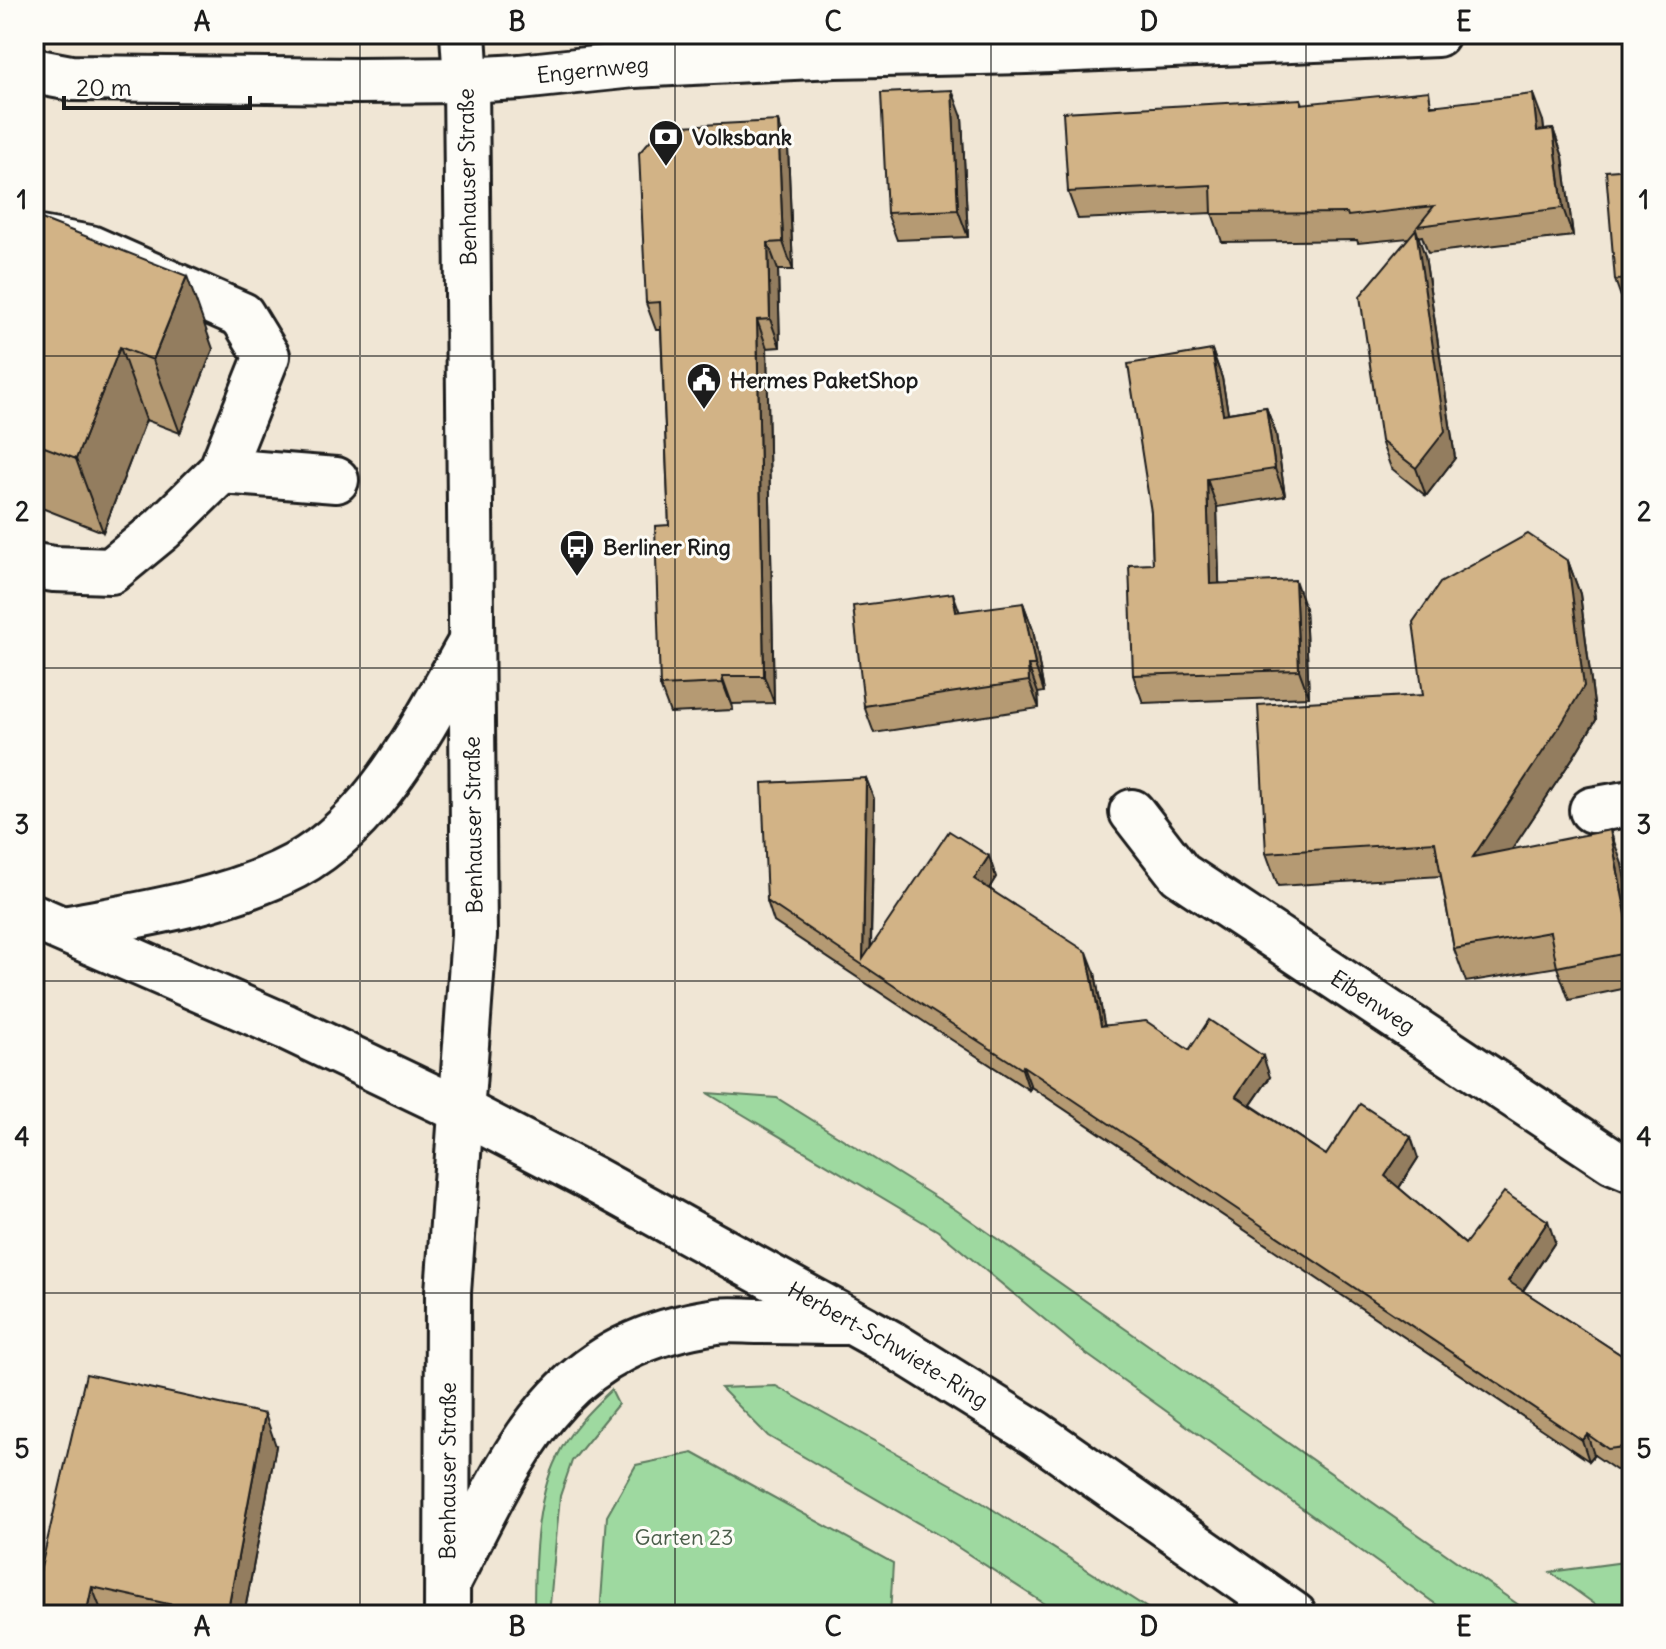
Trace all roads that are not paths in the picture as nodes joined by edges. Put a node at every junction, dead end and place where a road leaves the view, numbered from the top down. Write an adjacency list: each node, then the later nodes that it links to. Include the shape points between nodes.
1 (463, 34): 4 (main road, Benhauser Straße)
2 (1437, 34): 4 (main road, Engernweg, via 835,55)
3 (34, 71): 4 (main road, Engernweg, via 71,78)
4 (466, 80): 9 (main road, Benhauser Straße)
5 (34, 238): 6 (main road, via 90,248 242,315 267,356)
6 (221, 471): 7 (main road); 8 (main road, via 111,571)
7 (336, 480)
8 (34, 566)
9 (471, 642): 11 (main road, via 382,787 324,846 283,872 217,897); 12 (main road, Benhauser Straße, via 474,935)
10 (1132, 812): 13 (main road, Eibenweg, via 1180,874)
11 (49, 923): 12 (main road)
12 (460, 1110): 14 (main road, Herbert-Schwiete-Ring); 15 (main road, Benhauser Straße, via 448,1292)
13 (1632, 1169)
14 (852, 1322): 15 (main road, via 720,1320 667,1331 588,1368 556,1399 503,1475); 16 (main road, Herbert-Schwiete-Ring, via 1035,1433)
15 (447, 1599)
16 (1294, 1615)

